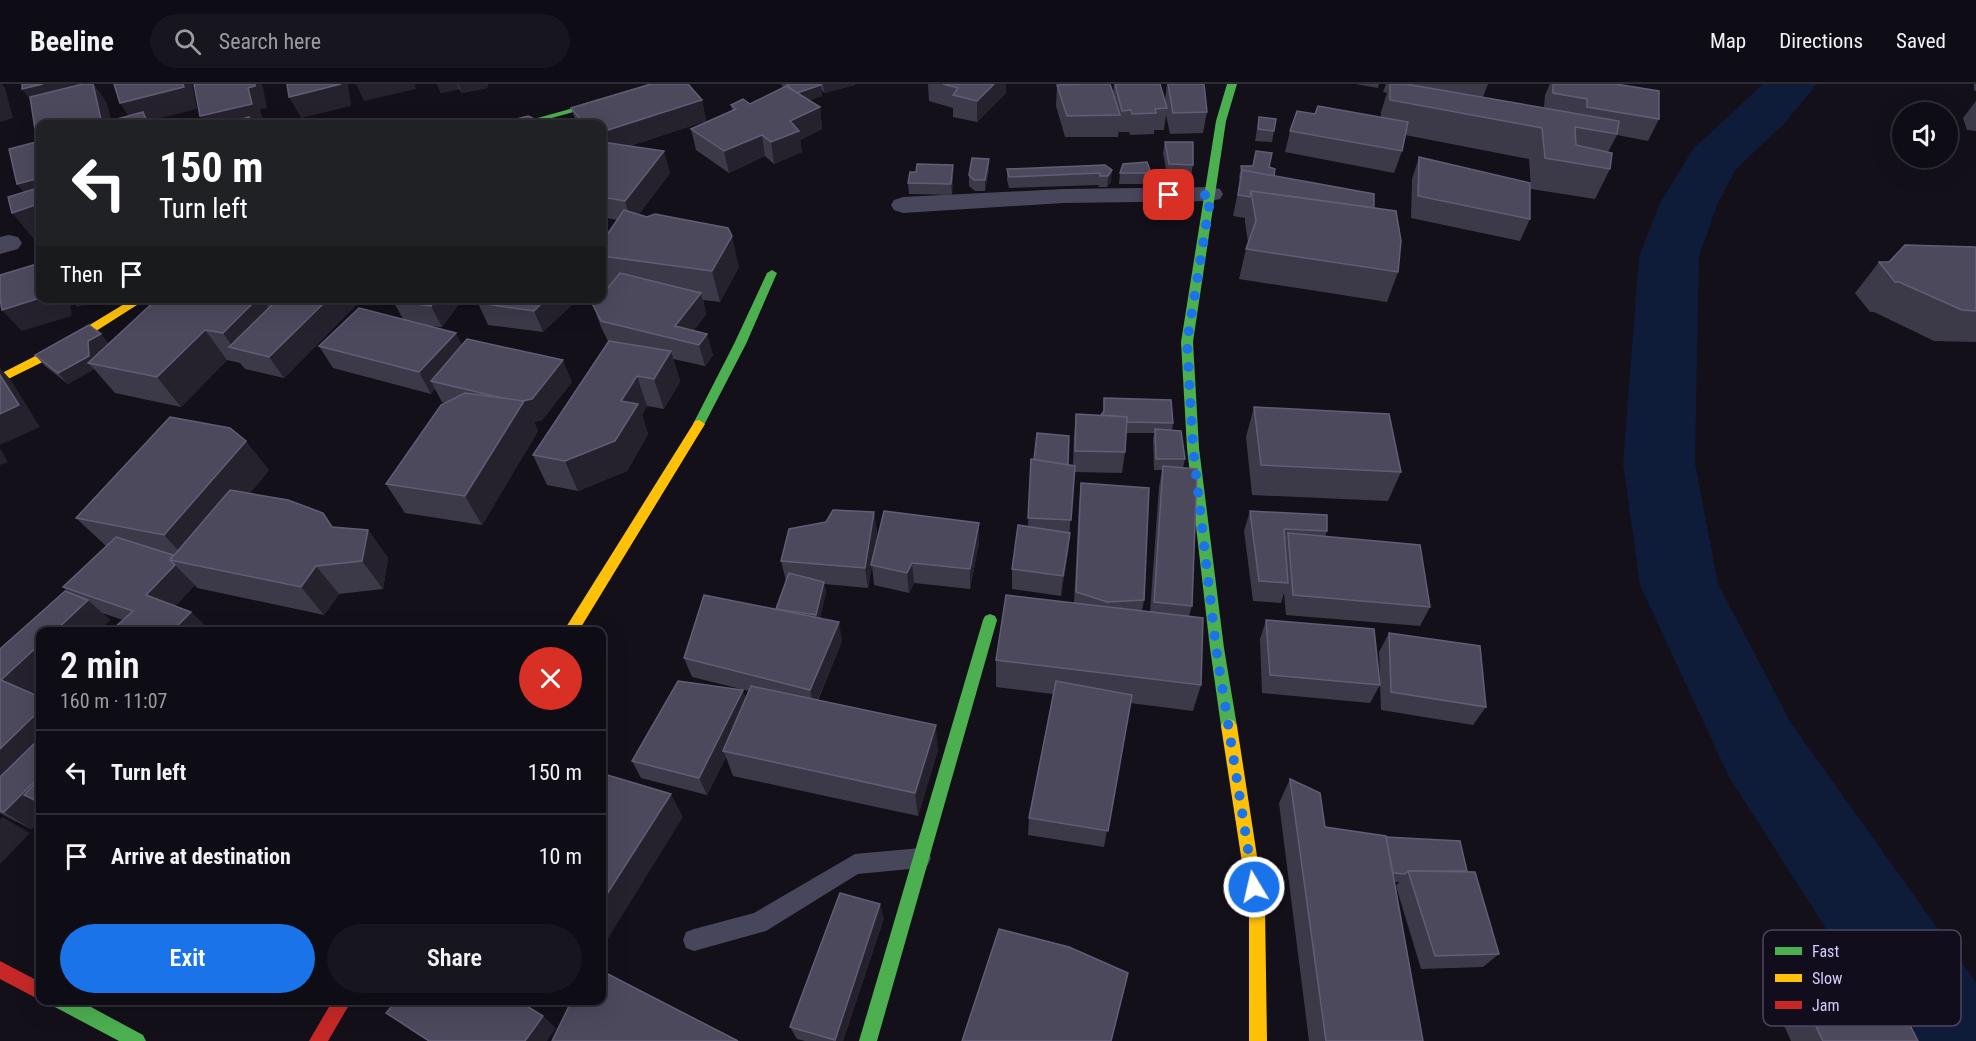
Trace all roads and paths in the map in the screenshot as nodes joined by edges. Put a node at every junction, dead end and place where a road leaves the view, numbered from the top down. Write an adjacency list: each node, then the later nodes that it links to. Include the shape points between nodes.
1 (670, 84): 3 (street)
2 (1232, 84): 4 (street, via 1221,121)
3 (536, 120)
4 (1211, 195): 5 (street, via 1064,196); 20 (street, via 1187,342 1193,448 1216,648 1257,908)
5 (903, 206)
6 (772, 273): 10 (street, via 705,414)
7 (135, 303): 8 (street)
8 (0, 379)
9 (990, 620): 11 (street)
10 (573, 627)
11 (920, 858): 12 (lane, via 855,864 758,923); 19 (street)
12 (694, 940)
13 (0, 970): 14 (street)
14 (36, 989)
15 (69, 1005): 17 (street)
16 (340, 1005): 18 (street)
17 (137, 1041)
18 (318, 1041)
19 (868, 1041)
20 (1258, 1041)

